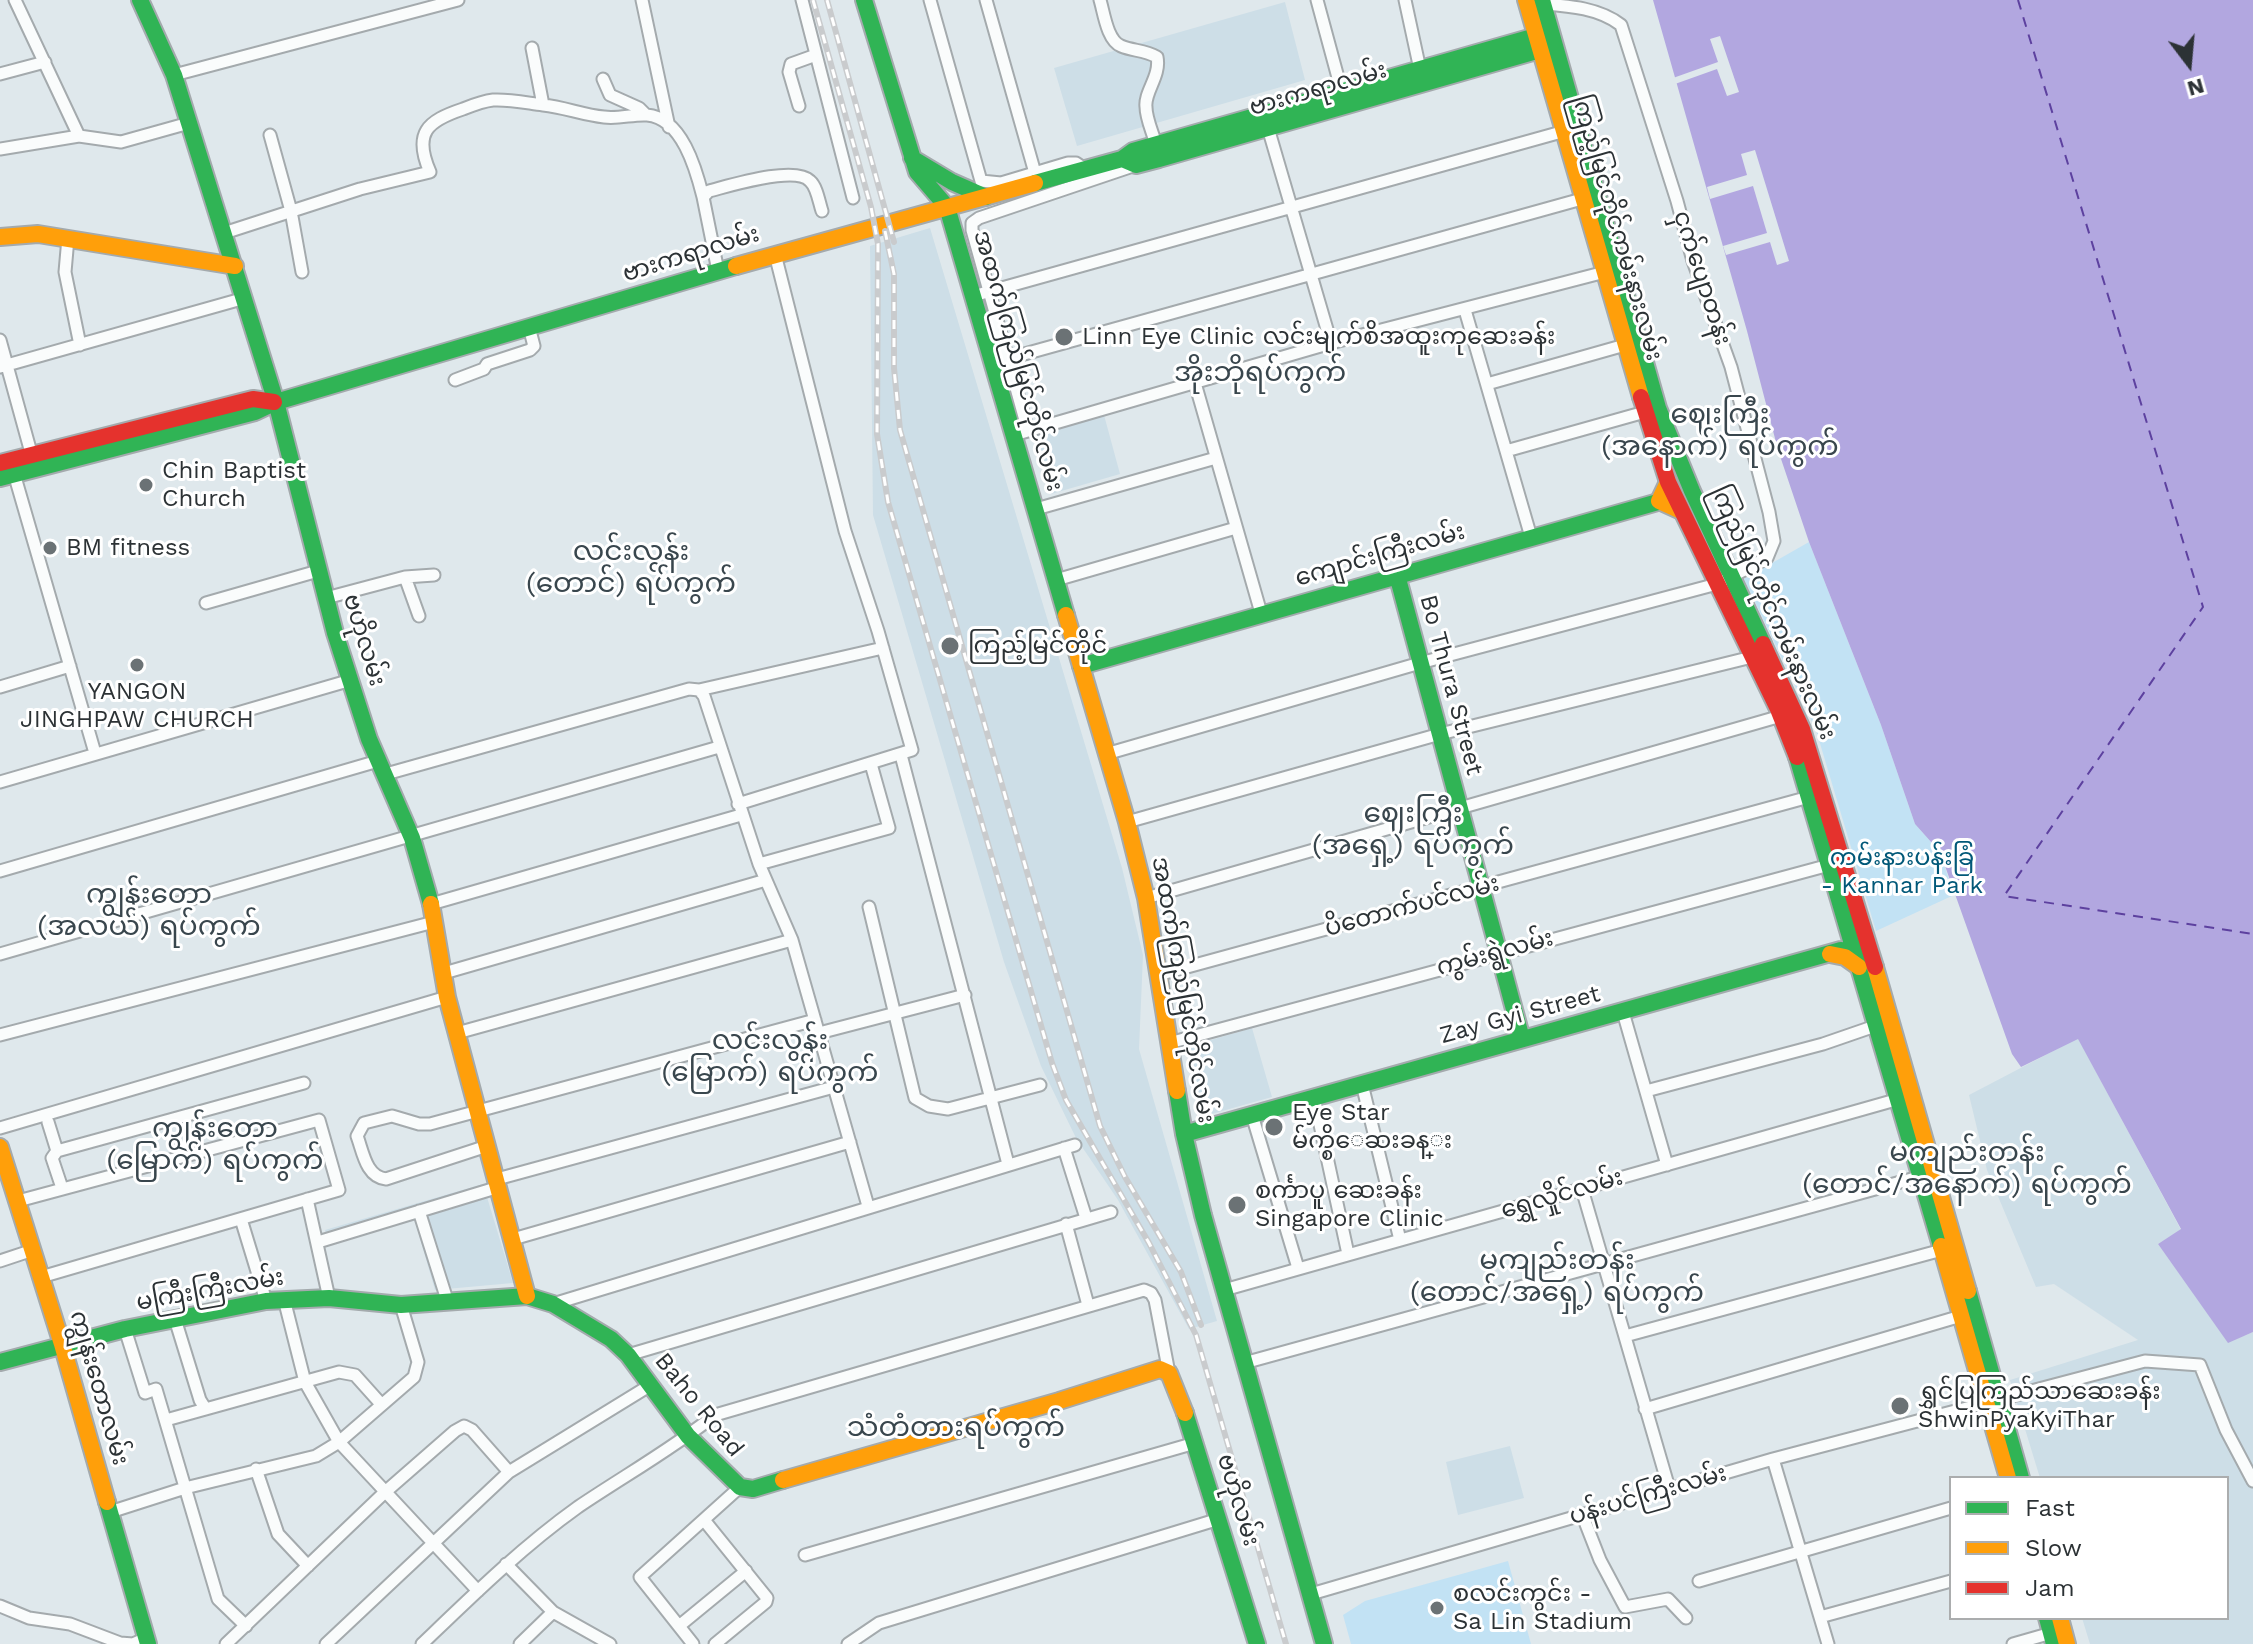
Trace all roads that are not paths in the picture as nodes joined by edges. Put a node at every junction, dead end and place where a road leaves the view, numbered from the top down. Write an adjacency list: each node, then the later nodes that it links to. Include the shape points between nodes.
1 (15, 0): 17 (street)
2 (140, 0): 19 (main road, ဗဟိုလမ်း)
3 (458, 0): 19 (street)
4 (642, 0): 28 (street)
5 (802, 0): 16 (street)
6 (864, 0): 34 (main road)
7 (930, 0): 38 (street)
8 (986, 0): 37 (street)
9 (1100, 0): 32 (street, via 1112,39 1157,57 1145,104)
10 (1317, 0): 22 (street)
11 (1405, 0): 20 (street)
12 (1567, 3): 13 (street, ငှက်ပျောတန်း); 85 (street, ငှက်ပျောတန်း, via 1606,14 1621,25 1731,367 1774,541 1767,558)
13 (1535, 5): 14 (main road, ကြည်မြင်တိုင်ကမ်းနားလမ်း); 14 (main road, via 1528,32)
14 (1539, 45): 20 (main road, ဗားကရာလမ်း); 29 (main road, ကြည့်မြင်တိုင်ကမ်းနားလမ်း); 40 (main road, ကြည်မြင်တိုင်ကမ်းနားလမ်း)
15 (532, 48): 23 (street)
16 (816, 55): 24 (street, via 791,64); 41 (street)
17 (45, 62): 18 (street); 31 (street)
18 (0, 74)
19 (174, 75): 27 (main road, ဗဟိုလမ်း)
20 (1421, 76): 22 (main road, ဗားကရာလမ်း)
21 (603, 79): 25 (street, via 610,95)
22 (1344, 99): 26 (main road, ဗားကရာလမ်း)
23 (543, 105): 25 (street, via 619,119); 44 (street, via 494,100 438,117 421,144 430,172)
24 (799, 106)
25 (646, 115): 28 (street)
26 (1267, 121): 32 (main road, ဗားကရာလမ်း); 35 (main road, ဗားကရာလမ်း); 42 (street)
27 (189, 123): 31 (street, via 121,142); 46 (main road, ဗဟိုလမ်း)
28 (669, 127): 39 (street, via 686,146)
29 (1565, 131): 40 (main road, ကြည့်မြင်တိုင်ကမ်းနားလမ်း); 42 (street)
30 (270, 135): 44 (street)
31 (79, 136): 33 (street)
32 (1156, 145): 35 (main road, ဗားကရာလမ်း, via 1133,151)
33 (0, 149)
34 (912, 158): 38 (main road, via 952,182); 43 (main road, via 922,181)
35 (1129, 162): 36 (main road, ဗားကရာလမ်း); 55 (street, via 975,220)
36 (1085, 169): 37 (street, via 1068,163); 38 (main road, ဗားကရာလမ်း)
37 (1035, 173): 38 (street)
38 (984, 189): 43 (main road, ဗားကရာလမ်း)
39 (703, 197): 45 (street, via 771,175 804,177 812,182); 51 (street)
40 (1590, 197): 53 (main road, ကြည့်မြင်တိုင်ကမ်းနားလမ်း); 54 (street); 69 (main road, ကြည်မြင်တိုင်ကမ်းနားလမ်း)
41 (853, 198)
42 (1291, 205): 54 (street); 55 (street)
43 (947, 207): 49 (main road, ဗားကရာလမ်း); 55 (main road, အထက်ကြည်မြင်တိုင်လမ်း)
44 (291, 211): 46 (street); 52 (street)
45 (822, 211)
46 (224, 233): 50 (main road, ဗဟိုလမ်း)
47 (0, 237): 48 (main road)
48 (68, 238): 50 (main road); 61 (street, via 65,272)
49 (775, 254): 51 (main road, ဗားကရာလမ်း); 90 (street, via 845,531)
50 (235, 266): 56 (main road, ဗဟိုလမ်း)
51 (718, 271): 58 (main road, ဗားကရာလမ်း)
52 (302, 272)
53 (1605, 272): 57 (street); 62 (main road, ကြည့်မြင်တိုင်ကမ်းနားလမ်း)
54 (1311, 276): 60 (street); 63 (street)
55 (981, 294): 63 (main road, အထက်ကြည်မြင်တိုင်လမ်း)
56 (245, 298): 61 (street); 68 (main road, ဗဟိုလမ်း)
57 (1465, 310): 60 (street); 67 (street)
58 (529, 327): 65 (street, via 534,346 530,350); 68 (main road, ဗားကရာလမ်း)
59 (0, 340): 64 (street)
60 (1331, 343): 66 (street)
61 (80, 345): 64 (street)
62 (1625, 345): 67 (street); 69 (main road, ကြည့်မြင်တိုင်ကမ်းနားလမ်း)
63 (1000, 361): 70 (main road, အထက်ကြည်မြင်တိုင်လမ်း)
64 (4, 366): 73 (street)
65 (455, 380)
66 (1195, 383): 70 (street); 72 (street)
67 (1487, 384): 71 (street)
68 (276, 402): 73 (main road, ဗားကရာလမ်း, via 255,412); 80 (main road, ဗဟိုလမ်း)
69 (1651, 410): 71 (street); 75 (main road, ကြည်မြင်တိုင်ကမ်းနားလမ်း); 76 (main road, ကြည့်မြင်တိုင်ကမ်းနားလမ်း)
70 (1021, 433): 77 (main road, အထက်ကြည်မြင်တိုင်လမ်း)
71 (1506, 451): 79 (street)
72 (1216, 458): 77 (street); 78 (street)
73 (34, 462): 74 (main road, ဗားကရာလမ်း)
74 (6, 469): 93 (street)
75 (1692, 491): 76 (main road, ကျောင်းကြီးလမ်း); 85 (main road, ကြည်မြင်တိုင်ကမ်းနားလမ်း)
76 (1671, 498): 79 (main road, ကျောင်းကြီးလမ်း); 85 (main road, ကြည်မြင်တိုင်ကမ်းနားလမ်း)
77 (1036, 509): 84 (main road, အထက်ကြည်မြင်တိုင်လမ်း)
78 (1236, 528): 84 (street); 88 (street)
79 (1531, 537): 82 (main road, ကျောင်းကြီးလမ်း)
80 (318, 571): 86 (main road, ဗဟိုလမ်း); 87 (street)
81 (434, 575): 83 (street)
82 (1397, 575): 88 (main road, ကျောင်းကြီးလမ်း); 92 (main road, Bo Thura Street)
83 (405, 577): 86 (street); 89 (street)
84 (1056, 580): 94 (main road, အထက်ကြည်မြင်တိုင်လမ်း)
85 (1724, 580): 91 (main road, ကြည်မြင်တိုင်ကမ်းနားလမ်း); 92 (street); 98 (main road, ကြည်မြင်တိုင်ကမ်းနားလမ်း)
86 (326, 598): 95 (main road, ဗဟိုလမ်း)
87 (206, 603)
88 (1261, 613): 94 (main road, ကျောင်းကြီးလမ်း)
89 (419, 616)
90 (883, 648): 97 (street); 101 (street)
91 (1752, 657): 98 (main road, ကြည်မြင်တိုင်ကမ်းနားလမ်း); 99 (street)
92 (1420, 663): 99 (main road, Bo Thura Street); 103 (street)
93 (70, 666): 96 (street); 102 (street)
94 (1081, 666): 103 (main road, အထက်ကြည်မြင်တိုင်လမ်း)
95 (351, 680): 102 (street); 105 (main road, ဗဟိုလမ်း)
96 (0, 687)
97 (699, 690): 100 (street); 105 (street)
98 (1788, 714): 107 (main road, ကြည်မြင်တိုင်ကမ်းနားလမ်း); 109 (street); 113 (main road, ကြည်မြင်တိုင်ကမ်းနားလမ်း, via 1802,729)
99 (1440, 734): 109 (main road, Bo Thura Street); 110 (street)
100 (719, 747): 108 (street); 111 (street)
101 (907, 752): 104 (street); 129 (street)
102 (95, 753): 106 (street)
103 (1106, 754): 110 (main road, အထက်ကြည်မြင်တိုင်လမ်း)
104 (871, 764): 108 (street); 112 (street, via 889,828)
105 (382, 768): 111 (main road, ဗဟိုလမ်း); 114 (street)
106 (0, 782)
107 (1807, 798): 113 (main road, ကြည်မြင်တိုင်ကမ်းနားလမ်း); 116 (street, ပိတောက်ပင်လမ်း)
108 (739, 809): 112 (street); 118 (street)
109 (1460, 809): 116 (main road, Bo Thura Street); 117 (street)
110 (1127, 822): 117 (main road, အထက်ကြည်မြင်တိုင်လမ်း)
111 (412, 838): 118 (main road, ဗဟိုလမ်း); 125 (street)
112 (759, 864): 115 (street)
113 (1831, 864): 121 (main road, ကြည်မြင်တိုင်ကမ်းနားလမ်း); 123 (street, ကွမ်းရွဲလမ်း)
114 (0, 871)
115 (766, 880): 122 (street); 127 (street)
116 (1481, 887): 123 (main road, Bo Thura Street); 128 (street, ပိတောက်ပင်လမ်း)
117 (1146, 898): 128 (main road, အထက်ကြည်မြင်တိုင်လမ်း)
118 (431, 904): 120 (main road, ဗဟိုလမ်း)
119 (869, 907): 132 (street)
120 (434, 922): 127 (main road, ဗဟိုလမ်း); 137 (street)
121 (1856, 939): 124 (main road); 126 (main road, ကြည်မြင်တိုင်ကမ်းနားလမ်း); 159 (main road, ကြည်မြင်တိုင်ကမ်းနားလမ်း)
122 (792, 940): 133 (street); 135 (street)
123 (1498, 952): 138 (main road, Bo Thura Street); 139 (street, ကွမ်းရွဲလမ်း)
124 (1831, 953): 126 (main road); 131 (main road, Zay Gyi Street)
125 (0, 954)
126 (1860, 971): 134 (main road, ကြည်မြင်တိုင်ကမ်းနားလမ်း)
127 (444, 973): 130 (main road, ဗဟိုလမ်း)
128 (1158, 975): 139 (main road, အထက်ကြည်မြင်တိုင်လမ်း)
129 (965, 995): 132 (street); 146 (street)
130 (447, 997): 135 (main road, ဗဟိုလမ်း); 151 (street)
131 (1623, 1012): 138 (main road, Zay Gyi Street); 144 (street)
132 (895, 1014): 136 (street); 146 (street, via 915,1098 948,1109)
133 (815, 1020): 136 (street); 148 (street)
134 (1878, 1025): 144 (street); 147 (main road, ကြည်မြင်တိုင်ကမ်းနားလမ်း)
135 (457, 1033): 148 (main road, ဗဟိုလမ်း)
136 (819, 1033): 143 (street)
137 (0, 1035)
138 (1522, 1039): 141 (main road, Zay Gyi Street)
139 (1169, 1043): 152 (main road, အထက်ကြည်မြင်တိုင်လမ်း)
140 (304, 1083): 156 (street)
141 (1362, 1084): 145 (main road, Zay Gyi Street); 172 (street)
142 (1040, 1085): 146 (street)
143 (834, 1087): 153 (street); 160 (street)
144 (1646, 1091): 158 (street)
145 (1314, 1097): 149 (main road, Zay Gyi Street); 176 (street)
146 (989, 1099): 157 (street)
147 (1899, 1099): 158 (street, ရွှေလှိုင်လမ်း); 159 (main road, ကြည်မြင်တိုင်ကမ်းနားလမ်း)
148 (478, 1113): 154 (main road, ဗဟိုလမ်း); 154 (street, via 430,1124 392,1116 364,1123 357,1136 369,1169 386,1179)
149 (1252, 1115): 152 (main road, Zay Gyi Street); 179 (street)
150 (48, 1122): 156 (street)
151 (0, 1128)
152 (1184, 1134): 181 (main road, အထက်ကြည်မြင်တိုင်လမ်း)
153 (850, 1142): 165 (street); 171 (street)
154 (487, 1146): 160 (main road, ဗဟိုလမ်း)
155 (0, 1147): 164 (main road, ကျွန်းတောလမ်း)
156 (57, 1151): 161 (street, via 52,1158)
157 (1008, 1164): 165 (street); 168 (street, via 1070,1147)
158 (1667, 1165): 162 (street, ရွှေလှိုင်လမ်း)
159 (1928, 1174): 175 (main road); 178 (street); 183 (main road, ကြည်မြင်တိုင်ကမ်းနားလမ်း)
160 (498, 1183): 166 (street); 171 (main road, ဗဟိုလမ်း)
161 (62, 1188): 163 (street, via 317,1119 339,1190); 164 (street)
162 (1582, 1189): 172 (street, ရွှေလှိုင်လမ်း); 178 (street)
163 (307, 1199): 169 (street); 173 (street)
164 (18, 1201): 174 (main road, ကျွန်းတောလမ်း)
165 (868, 1206): 188 (street)
166 (419, 1211): 173 (street); 187 (street)
167 (1111, 1212): 168 (street)
168 (1086, 1218): 170 (street)
169 (241, 1219): 180 (street); 186 (street)
170 (1066, 1224): 190 (street); 196 (street)
171 (513, 1239): 182 (main road, ဗဟိုလမ်း)
172 (1400, 1240): 176 (street, ရွှေလှိုင်လမ်း)
173 (318, 1242): 184 (street)
174 (33, 1250): 177 (street); 180 (main road, ကျွန်းတောလမ်း)
175 (1942, 1250): 183 (main road); 194 (street)
176 (1348, 1254): 179 (street, ရွှေလှိုင်လမ်း)
177 (0, 1261)
178 (1603, 1262): 194 (street); 198 (street)
179 (1298, 1268): 181 (street, ရွှေလှိုင်လမ်း)
180 (41, 1277): 195 (main road, ကျွန်းတောလမ်း)
181 (1224, 1290): 198 (main road, အထက်ကြည်မြင်တိုင်လမ်း)
182 (527, 1296): 187 (main road, မကြီးကြီးလမ်း); 188 (main road, Baho Road)
183 (1963, 1297): 191 (main road); 202 (main road, ကြည်မြင်တိုင်ကမ်းနားလမ်း)
184 (329, 1298): 185 (main road, မကြီးကြီးလမ်း); 189 (main road, မကြီးကြီးလမ်း)
185 (284, 1299): 186 (main road, မကြီးကြီးလမ်း); 200 (street)
186 (266, 1301): 192 (main road, မကြီးကြီးလမ်း)
187 (448, 1303): 189 (main road, မကြီးကြီးလမ်း)
188 (553, 1304): 196 (main road, Baho Road)
189 (401, 1305): 203 (street, via 418,1370)
190 (1088, 1305): 199 (street, via 1144,1290 1151,1293); 207 (street, via 715,1415)
191 (1961, 1316): 202 (main road); 205 (street)
192 (175, 1319): 193 (main road, မကြီးကြီးလမ်း); 204 (street)
193 (125, 1329): 195 (main road, မကြီးကြီးလမ်း); 206 (street, via 145,1393 156,1389)
194 (1625, 1336): 205 (street)
195 (62, 1344): 197 (main road, မကြီးကြီးလမ်း); 221 (main road, ကျွန်းတောလမ်း)
196 (628, 1355): 201 (main road, Baho Road)
197 (0, 1362)
198 (1244, 1363): 234 (main road, အထက်ကြည်မြင်တိုင်လမ်း)
199 (1169, 1373): 209 (main road, ဗဟိုလမ်း); 216 (main road, Baho Road, via 1160,1369 753,1489)
200 (305, 1382): 203 (street, via 339,1372 355,1375); 204 (street); 208 (street)
201 (649, 1386): 207 (main road, Baho Road); 212 (street)
202 (1993, 1402): 210 (street, ပန်းပင်ကြီးလမ်း); 213 (main road, ကြည်မြင်တိုင်ကမ်းနားလမ်း); 214 (main road, ကြည်မြင်တိုင်ကမ်းနားလမ်း); 215 (street, ပန်းပင်ကြီးလမ်း, via 2145,1361 2200,1365)
203 (381, 1404): 208 (street)
204 (205, 1408): 206 (street)
205 (1645, 1409): 218 (street)
206 (166, 1420): 217 (street)
207 (688, 1436): 216 (main road, Baho Road); 228 (street, via 577,1508)
208 (339, 1442): 211 (street, via 316,1456); 219 (street)
209 (1195, 1443): 223 (main road, ဗဟိုလမ်း); 227 (street)
210 (1773, 1459): 218 (street, ပန်းပင်ကြီးလမ်း); 226 (street)
211 (256, 1469): 217 (street); 229 (street, via 278,1534)
212 (509, 1472): 219 (street, via 464,1426); 225 (street)
213 (2008, 1476)
214 (2020, 1476)
215 (2253, 1481)
216 (740, 1487): 224 (street)
217 (185, 1488): 221 (street); 239 (street, via 218,1599)
218 (1669, 1488): 222 (street, ပန်းပင်ကြီးလမ်း)
219 (384, 1493): 225 (street); 229 (street)
220 (1949, 1509): 226 (street)
221 (110, 1512): 242 (main road, ကျွန်းတောလမ်း)
222 (1582, 1514): 234 (street, ပန်းပင်ကြီးလမ်း); 238 (street, via 1618,1600 1625,1607 1668,1599)
223 (1219, 1519): 250 (street, via 879,1623); 251 (main road, ဗဟိုလမ်း)
224 (704, 1520): 230 (street); 240 (street, via 640,1577)
225 (432, 1543): 233 (street); 244 (street)
226 (1799, 1552): 231 (street); 237 (street)
227 (805, 1555)
228 (506, 1564): 233 (street); 236 (street)
229 (308, 1566): 239 (street)
230 (746, 1571): 240 (street); 249 (street, via 766,1602)
231 (1699, 1581)
232 (1949, 1582): 237 (street)
233 (478, 1591): 245 (street)
234 (1311, 1594): 252 (main road, အထက်ကြည်မြင်တိုင်လမ်း)
235 (0, 1606): 242 (street, via 120,1643)
236 (553, 1612): 246 (street); 247 (street)
237 (1820, 1617): 253 (street)
238 (1686, 1618)
239 (246, 1626): 243 (street)
240 (679, 1626): 248 (street)
241 (2057, 1631): 254 (street)
242 (147, 1641)
243 (226, 1644)
244 (326, 1644)
245 (422, 1644)
246 (520, 1644)
247 (610, 1644)
248 (693, 1644)
249 (715, 1644)
250 (848, 1644)
251 (1257, 1644)
252 (1324, 1644)
253 (1828, 1644)
254 (2013, 1644)

